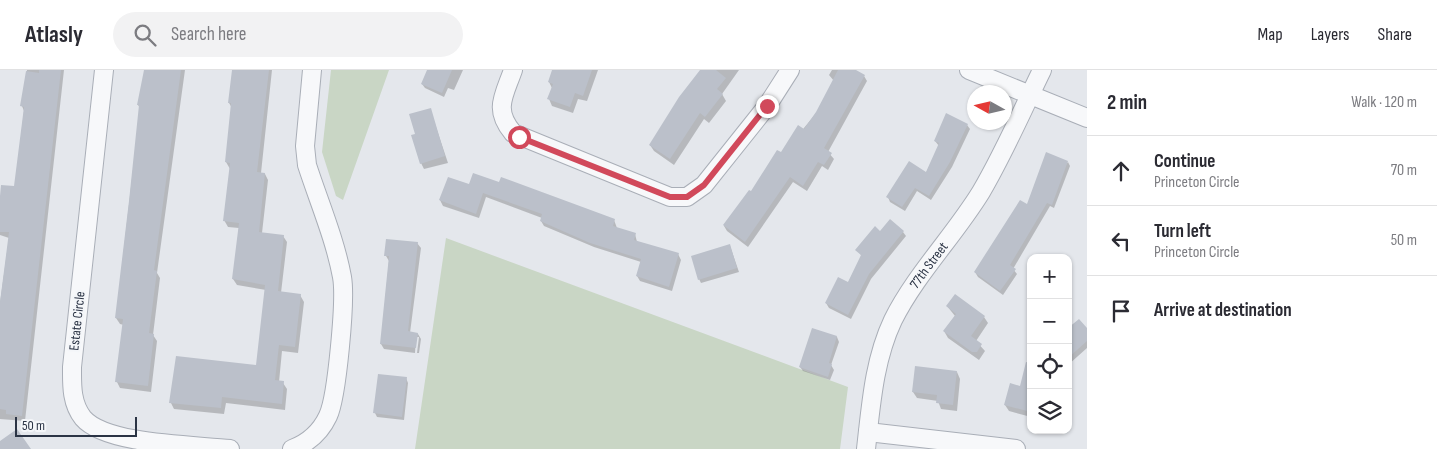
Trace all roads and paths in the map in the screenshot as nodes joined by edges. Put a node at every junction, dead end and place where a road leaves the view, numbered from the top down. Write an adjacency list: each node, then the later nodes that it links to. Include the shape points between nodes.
1 (104, 70): 10 (street, Estate Circle, via 72,366 76,405 93,426 117,436)
2 (312, 70): 11 (street, via 305,146 307,165 342,278 343,309 331,409 312,438)
3 (513, 70): 4 (street, via 501,103 504,122 513,133 670,197 687,197 704,185 767,106)
4 (790, 70)
5 (969, 70): 7 (street)
6 (1042, 70): 7 (street, 77th Street)
7 (1029, 96): 8 (street); 9 (street, 77th Street, via 982,191 959,227 910,290 893,320 873,383)
8 (1087, 118)
9 (867, 440): 12 (street)
10 (230, 449)
11 (292, 449)
12 (1016, 449)

